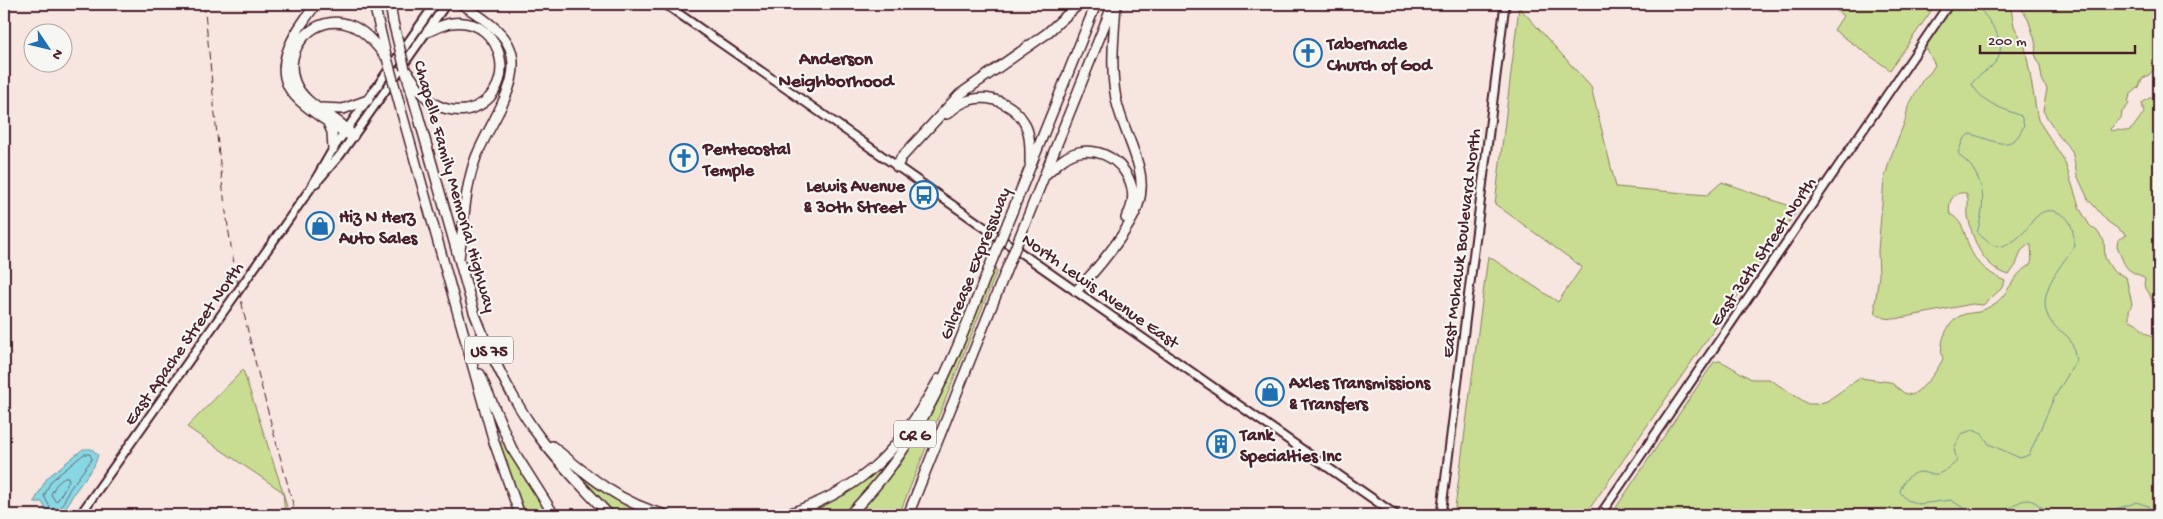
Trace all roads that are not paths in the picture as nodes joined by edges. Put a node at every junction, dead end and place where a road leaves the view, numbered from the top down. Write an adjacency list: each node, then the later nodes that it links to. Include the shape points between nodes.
1 (316, 4): 18 (highway, via 291,40 285,66 295,96)
2 (374, 4): 14 (highway, Chapelle Family Memorial Highway / US 75)
3 (390, 4): 15 (highway, Chapelle Family Memorial Highway / US 75, bridge, via 405,68)
4 (435, 4): 16 (main road, East Apache Street North)
5 (446, 4): 13 (main road, East Apache Street North)
6 (462, 4): 25 (highway, via 502,35 512,52 514,69 510,87 470,174)
7 (665, 4): 21 (main road, North Lewis Avenue East)
8 (1078, 4): 21 (highway, via 1046,34 959,95 901,158)
9 (1096, 4): 22 (highway, Gilcrease Expressway / CR G)
10 (1115, 4): 23 (highway, Gilcrease Expressway / CR G); 26 (highway, via 1114,85 1142,182 1131,220)
11 (1505, 4): 39 (main road, East Mohawk Boulevard North)
12 (1948, 4): 40 (main road, East 36th Street North)
13 (427, 32): 15 (highway, via 453,23 479,29 497,47 501,74 498,85 488,98 466,110 438,106); 19 (main road, East Apache Street North)
14 (378, 42): 17 (highway, via 357,28 341,23 320,26 303,38 293,59 294,77 301,92); 27 (highway, Chapelle Family Memorial Highway / US 75, bridge, via 387,58)
15 (415, 90): 25 (highway, Chapelle Family Memorial Highway / US 75)
16 (368, 100): 17 (highway, via 343,110); 19 (main road, East Apache Street North)
17 (319, 108): 19 (highway)
18 (327, 121): 19 (highway); 20 (highway, via 332,132)
19 (348, 133): 20 (main road, East Apache Street North); 24 (main road, East Apache Street North, via 330,169)
20 (333, 149): 24 (main road, East Apache Street North)
21 (897, 167): 22 (highway, via 951,110 969,100 981,99 1002,102 1022,119 1029,139); 26 (main road, North Lewis Avenue East)
22 (1030, 168): 28 (highway, Gilcrease Expressway / CR G, bridge)
23 (1044, 176): 26 (highway, via 1071,155 1091,151 1115,161 1130,182 1132,195 1128,214); 37 (highway, Gilcrease Expressway / CR G, bridge)
24 (310, 189): 30 (main road, East Apache Street North)
25 (459, 260): 29 (highway, Chapelle Family Memorial Highway / US 75, via 487,346 505,383)
26 (1076, 291): 38 (main road, North Lewis Avenue East)
27 (464, 335): 31 (highway, Chapelle Family Memorial Highway / US 75, via 494,442); 32 (highway, via 509,442)
28 (960, 341): 35 (highway, via 912,425 888,454 841,491 815,505); 36 (highway, Gilcrease Expressway / CR G, via 938,394 912,439 886,475)
29 (536, 432): 33 (highway, Chapelle Family Memorial Highway / US 75); 34 (highway, via 598,484 633,504)
30 (80, 515)
31 (520, 515)
32 (554, 515)
33 (609, 515)
34 (666, 515)
35 (785, 515)
36 (849, 515)
37 (907, 515)
38 (1396, 515)
39 (1441, 515)
40 (1600, 515)

